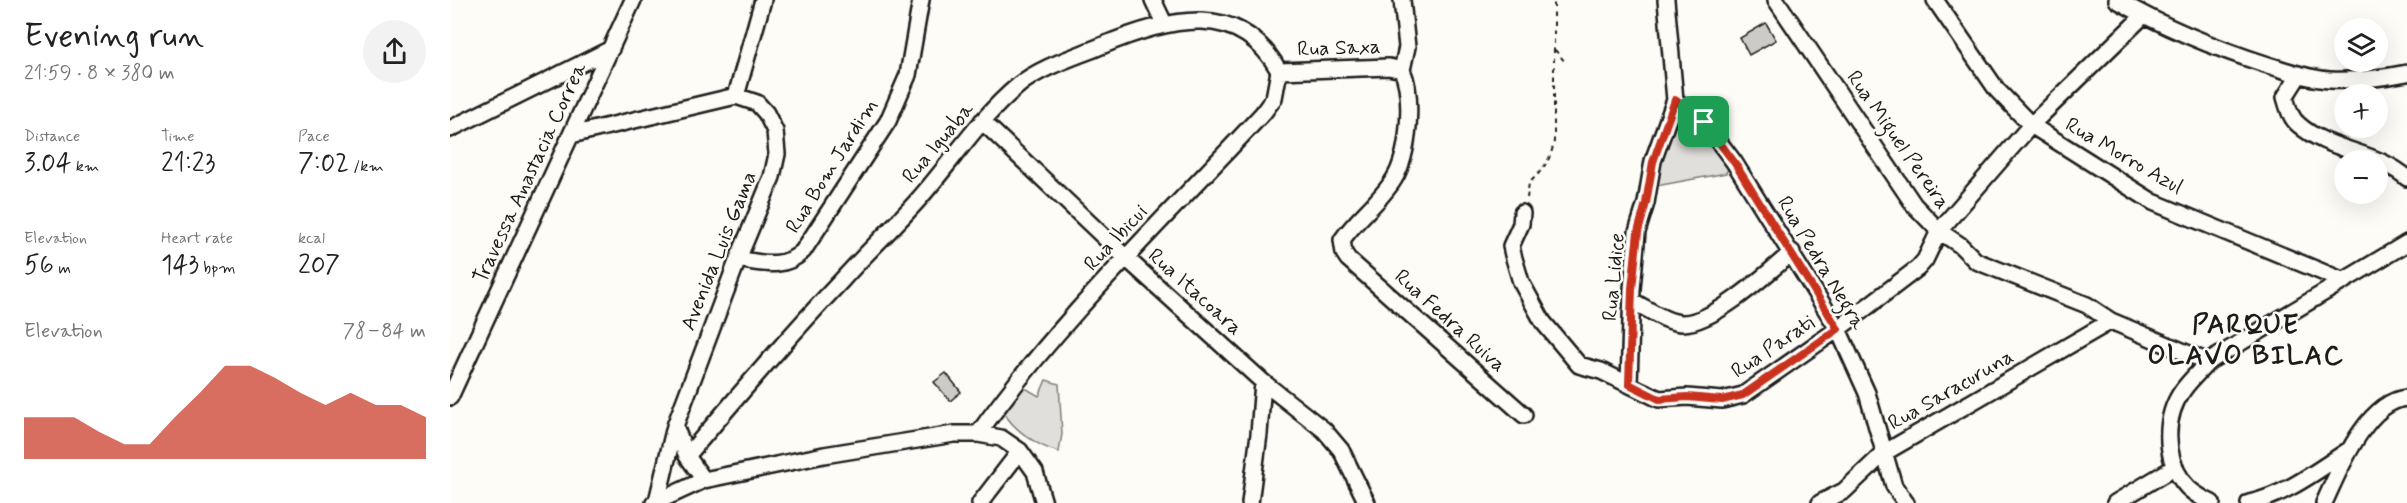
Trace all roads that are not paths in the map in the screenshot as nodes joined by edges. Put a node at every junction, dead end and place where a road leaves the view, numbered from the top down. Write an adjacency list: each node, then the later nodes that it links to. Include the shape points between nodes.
1 (633, 0): 12 (street, Travessa Anastacia Correa)
2 (763, 0): 17 (street)
3 (921, 0): 29 (street, Rua Bom Jardim, via 908,75 888,121 802,251 787,263 770,265)
4 (1153, 0): 11 (street)
5 (1402, 0): 13 (street, via 1407,47)
6 (1666, 0): 18 (street, Rua Lidice)
7 (1776, 0): 25 (street, Rua Miguel Pereira, via 1914,205)
8 (1935, 0): 20 (street, Rua Morro Azul, via 1997,90)
9 (2117, 0): 10 (street)
10 (2144, 15): 16 (street, via 2205,43); 20 (street, Rua Parati)
11 (1162, 19): 14 (street, Rua Iguaba, via 1209,11 1231,16 1264,40); 19 (street, Rua Iguaba, via 1022,83)
12 (611, 49): 21 (street); 22 (street, Travessa Anastacia Correa)
13 (1402, 70): 14 (street, Rua Saxa, via 1389,67); 30 (street, Rua Saxa, via 1409,105 1399,166 1382,195 1342,240)
14 (1279, 71): 28 (street, Rua Ibicui, via 1274,98 1263,112)
15 (2407, 73): 16 (street, via 2328,80)
16 (2299, 75): 23 (street, via 2285,97 2289,113 2298,125 2378,160)
17 (736, 96): 22 (street); 29 (street, Avenida Luis Gama, via 766,113 775,131 777,154 772,177)
18 (1675, 100): 27 (street, Rua Pedra Negra, via 1704,122); 32 (street, Rua Lidice, via 1653,162 1638,232)
19 (982, 121): 28 (street, Rua Itacoara); 46 (street, Rua Iguaba, via 918,200)
20 (2031, 125): 25 (street, Rua Parati); 31 (street, Rua Morro Azul, via 2153,202)
21 (450, 129)
22 (571, 135): 38 (street, Travessa Anastacia Correa)
23 (2407, 178)
24 (1522, 213): 37 (street, Rua Parati, via 1511,246 1521,282 1544,322 1579,365)
25 (1939, 231): 33 (street, Rua Miguel Pereira, via 1960,244 1976,261 2087,305); 34 (street, Rua Parati, via 1918,268)
26 (2407, 243): 31 (street)
27 (1792, 252): 32 (street, via 1746,291 1697,320 1683,323 1662,317); 34 (street, Rua Pedra Negra)
28 (1125, 257): 36 (street, Rua Itacoara); 42 (street, Rua Ibicui, via 1004,396)
29 (738, 259): 41 (street, Avenida Luis Gama)
30 (1348, 259): 40 (street, Rua Fedra Ruiva)
31 (2344, 281): 35 (street)
32 (1632, 301): 37 (street, Rua Lidice)
33 (2111, 321): 35 (street, Rua Miguel Pereira); 45 (street, Rua Saracuruna)
34 (1838, 329): 37 (street, Rua Parati, via 1743,395 1722,400 1659,399); 45 (street, Rua Pedra Negra, via 1867,393)
35 (2208, 363): 47 (street, via 2182,391 2168,423)
36 (1263, 382): 52 (street); 53 (street, Rua Itacoara, via 1324,430 1341,450)
37 (1629, 384)
38 (450, 396)
39 (2407, 398): 43 (street, via 2380,410)
40 (1524, 415)
41 (675, 426): 46 (street); 49 (street, Avenida Luis Gama)
42 (978, 434): 44 (street, Avenida Luis Gama, via 1001,438); 48 (street, Avenida Luis Gama, via 954,434 824,455)
43 (2350, 449): 58 (street, via 2296,484); 59 (street)
44 (1020, 451): 50 (street); 51 (street, Avenida Luis Gama, via 1035,472)
45 (1884, 453): 54 (street, Rua Saracuruna, via 1844,491); 55 (street, Rua Pedra Negra, via 1894,486)
46 (687, 456): 48 (street)
47 (2175, 467): 56 (street); 57 (street, via 2183,483)
48 (704, 480): 49 (street, Avenida Luis Gama)
49 (656, 502)
50 (980, 503)
51 (1044, 503)
52 (1250, 503)
53 (1366, 503)
54 (1820, 503)
55 (1906, 503)
56 (2115, 503)
57 (2212, 503)
58 (2249, 503)
59 (2324, 503)

